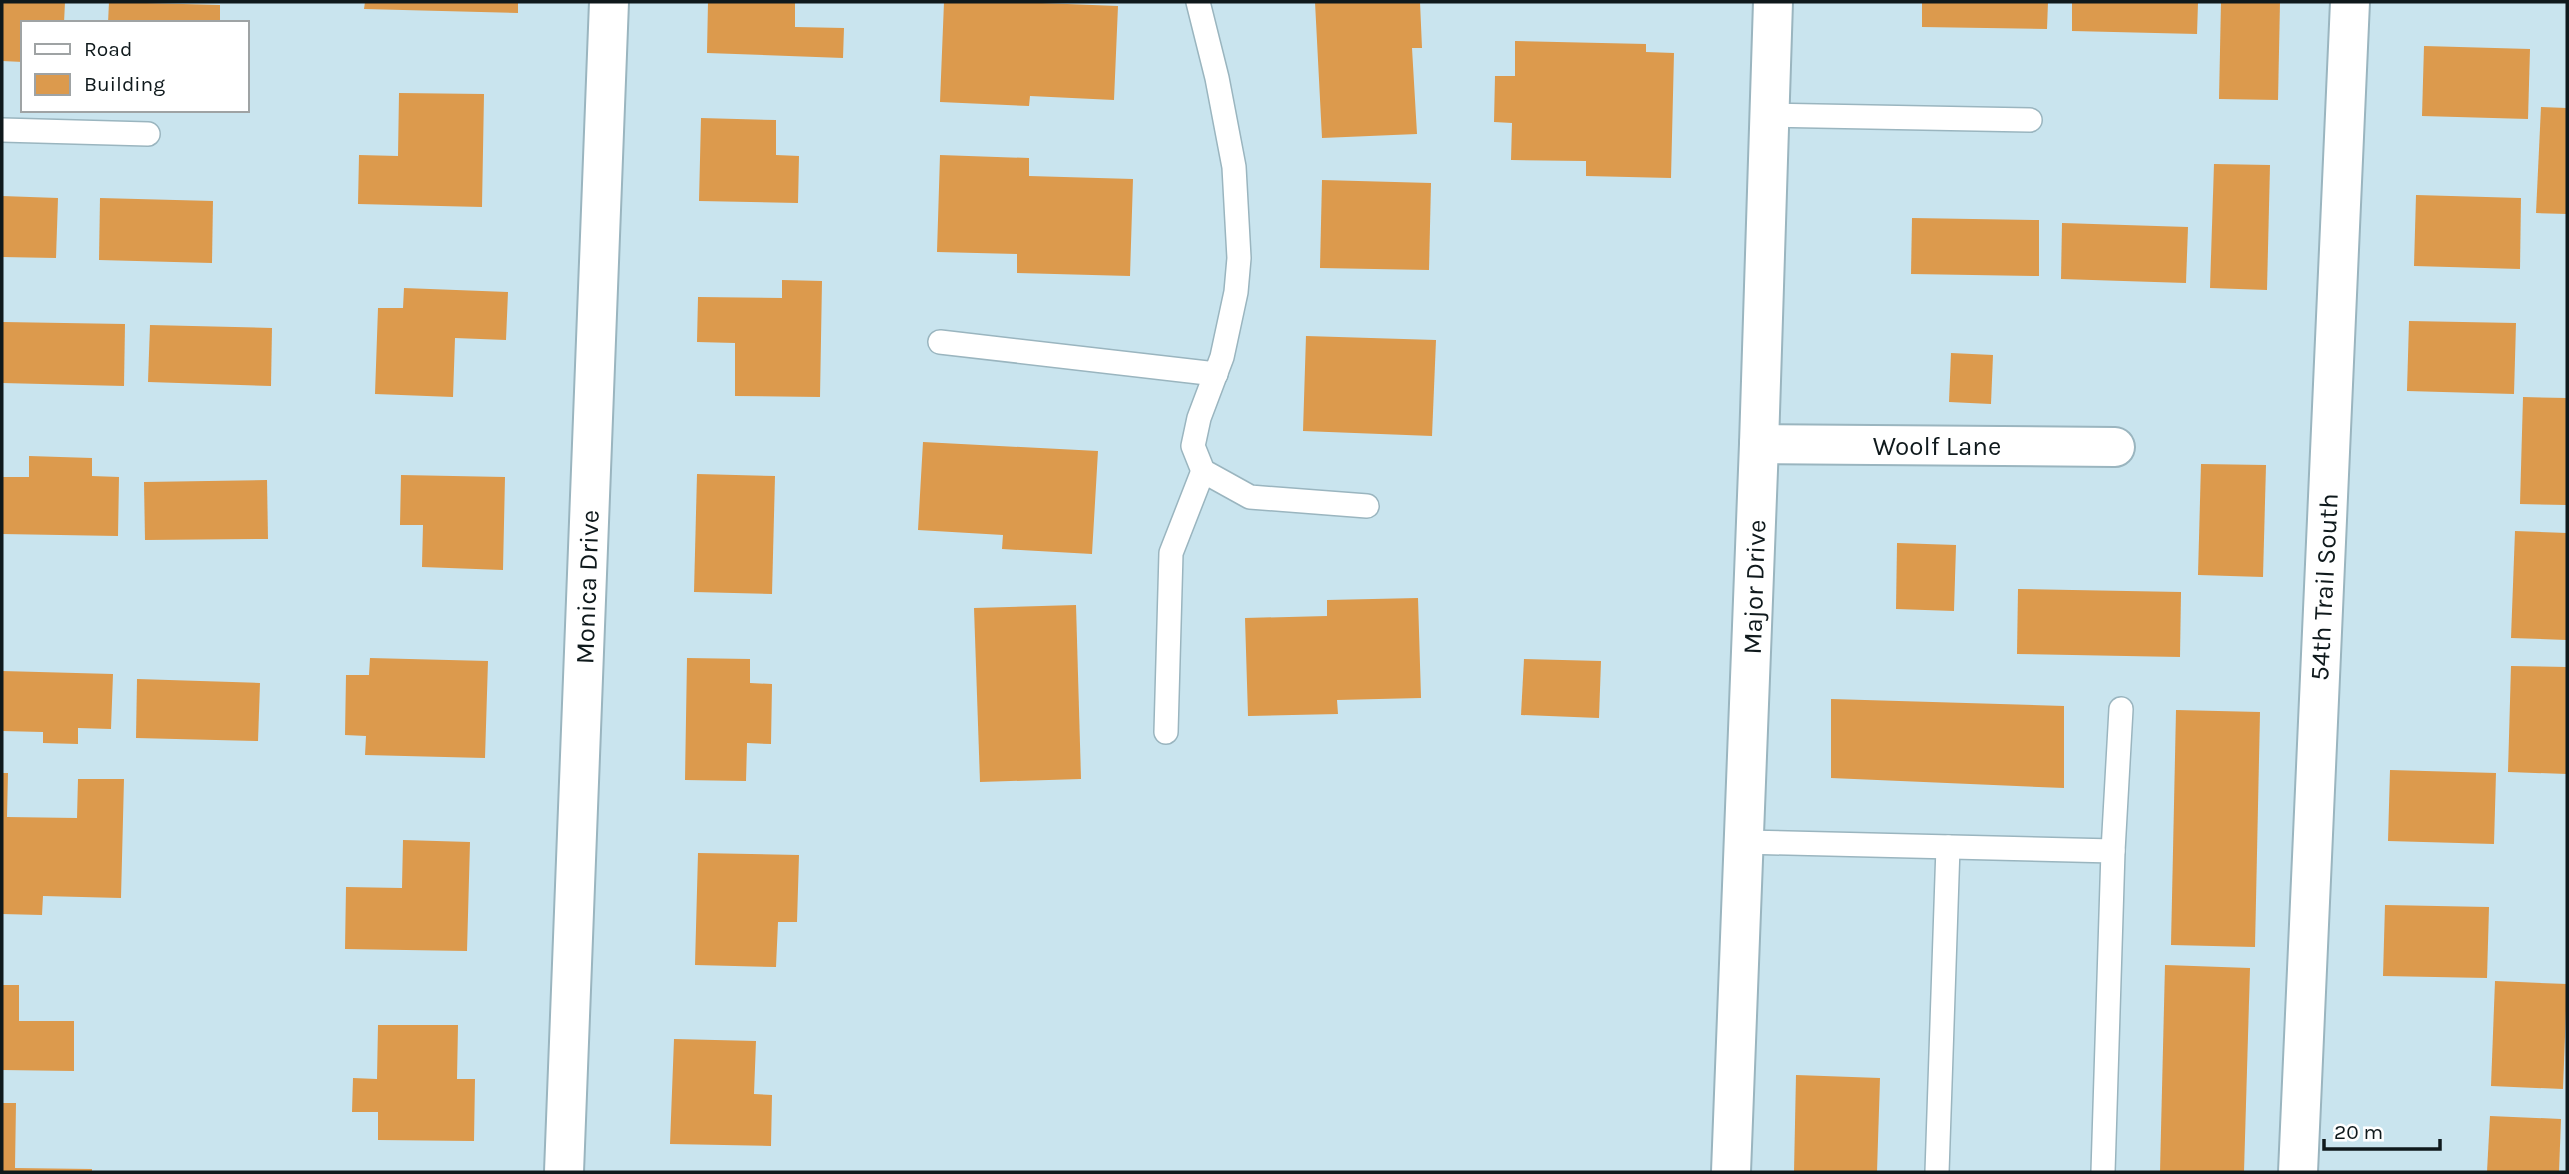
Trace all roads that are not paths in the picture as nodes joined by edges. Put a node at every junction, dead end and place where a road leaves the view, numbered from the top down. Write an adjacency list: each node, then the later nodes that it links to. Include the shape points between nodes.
1 (609, 2): 20 (street, Monica Drive)
2 (1198, 2): 10 (lane, via 1234,167 1239,258 1236,292)
3 (1773, 2): 5 (street, Major Drive)
4 (2350, 2): 24 (street, 54th Trail South)
5 (1770, 115): 6 (lane); 11 (street, Major Drive)
6 (2030, 120)
7 (2, 130): 8 (lane)
8 (148, 134)
9 (940, 342): 10 (lane)
10 (1216, 374): 13 (lane, via 1193,446)
11 (1759, 444): 12 (street, Woolf Lane); 17 (street, Major Drive)
12 (2115, 447)
13 (1203, 471): 14 (lane, via 1250,497); 16 (lane, via 1171,553)
14 (1367, 506)
15 (2121, 709): 19 (lane)
16 (1167, 732)
17 (1744, 842): 18 (lane); 21 (street, Major Drive)
18 (1948, 847): 19 (lane); 22 (lane)
19 (2113, 851): 23 (lane)
20 (564, 1172)
21 (1731, 1172)
22 (1937, 1172)
23 (2103, 1172)
24 (2298, 1172)

